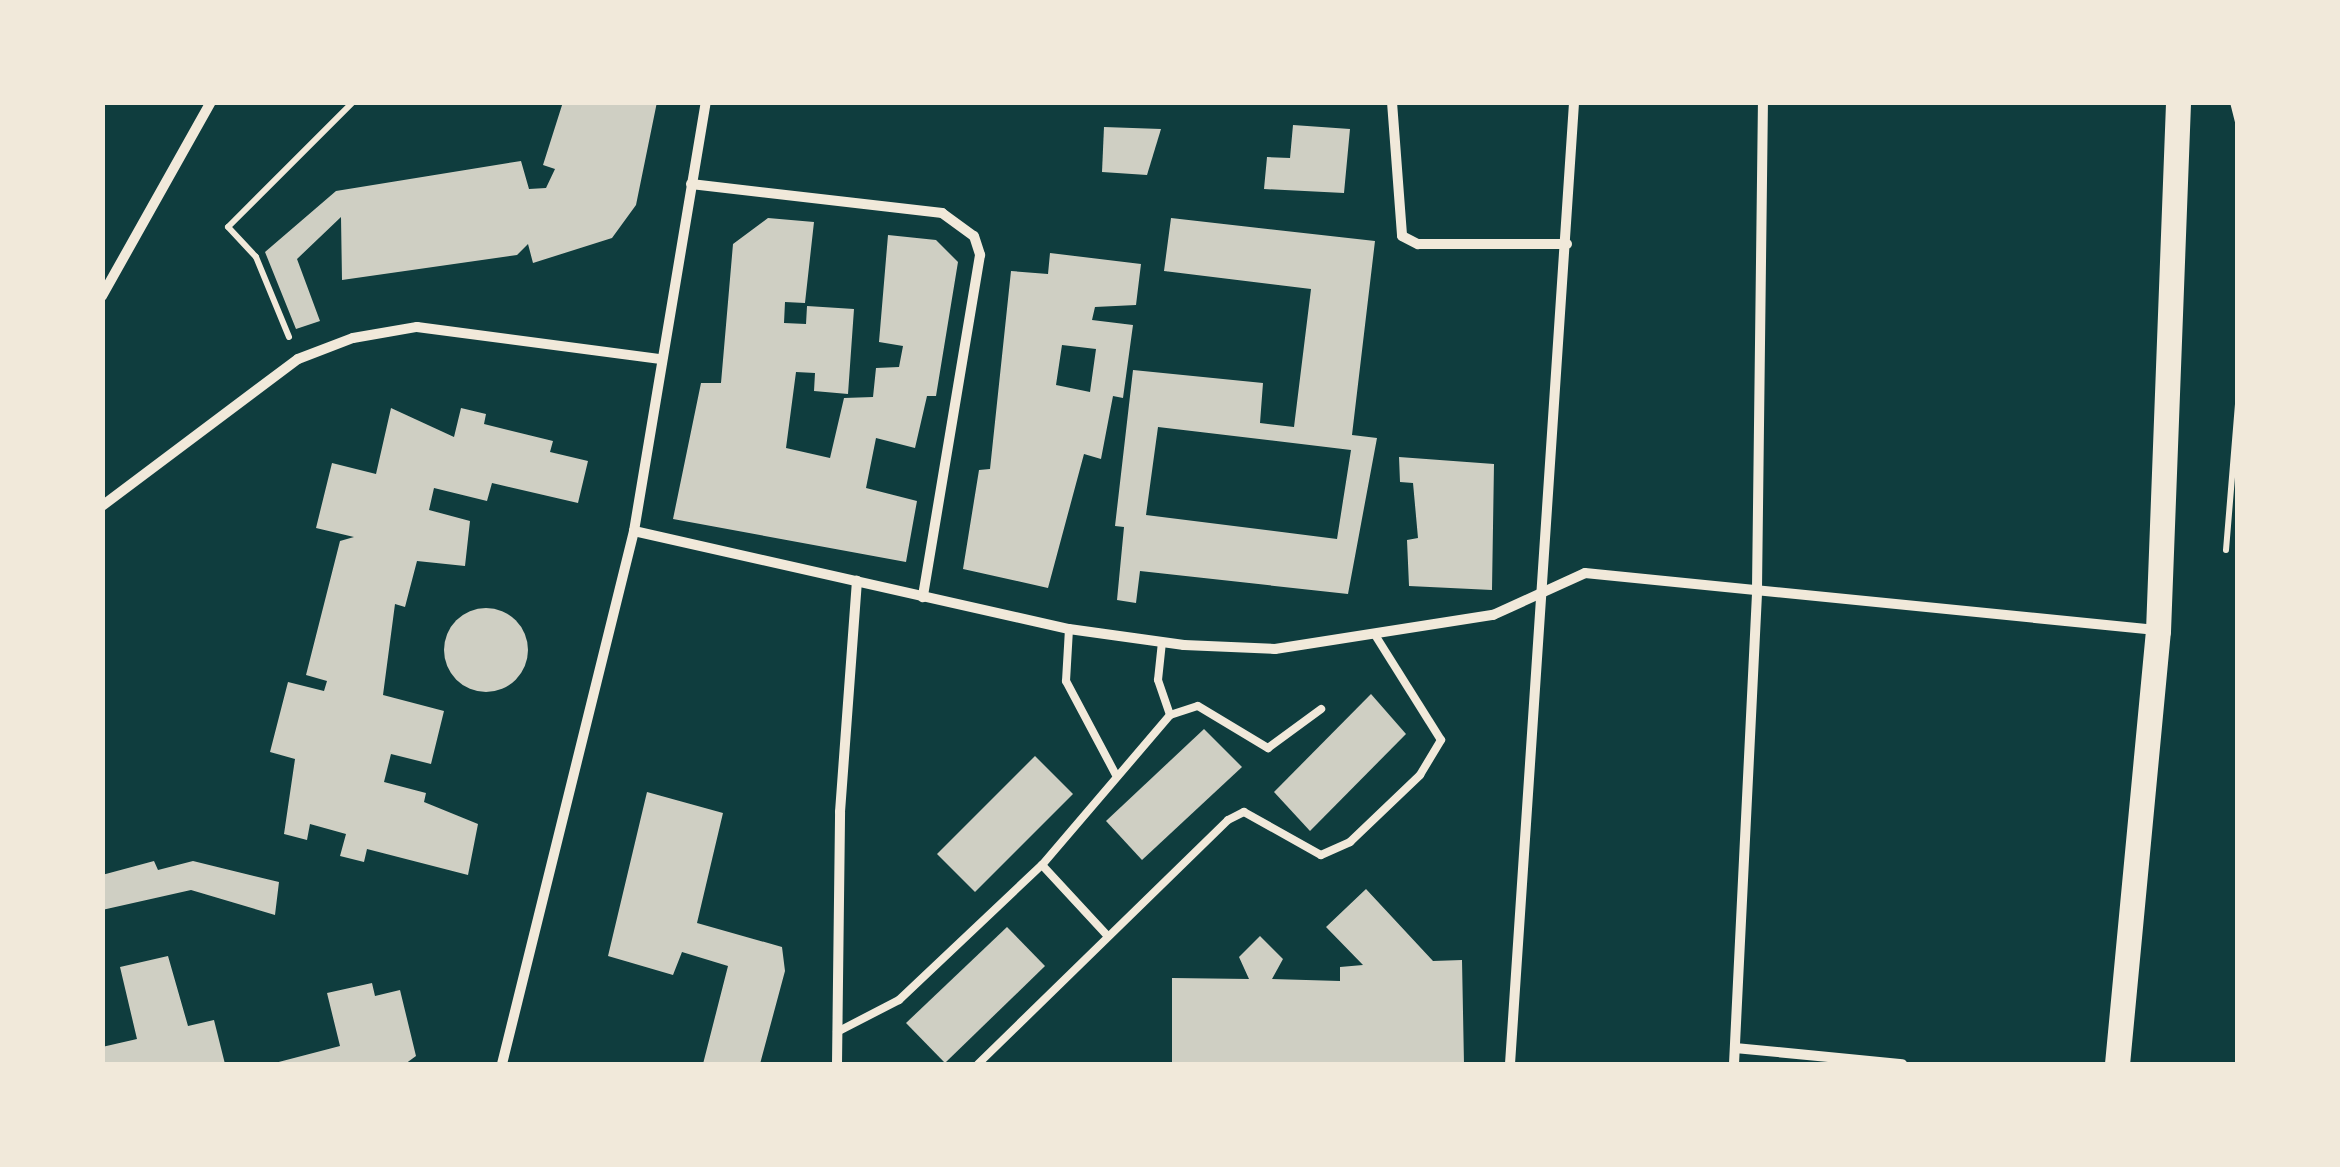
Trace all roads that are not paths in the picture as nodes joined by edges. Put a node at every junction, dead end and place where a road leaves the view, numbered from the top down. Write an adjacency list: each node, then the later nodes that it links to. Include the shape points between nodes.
1 (211, 102): 9 (street)
2 (706, 102): 7 (street)
3 (1392, 102): 8 (street, via 1402,236 1418,244)
4 (1574, 102): 8 (street)
5 (1763, 102): 14 (street)
6 (2178, 102): 18 (main road)
7 (691, 184): 10 (street); 16 (street, via 942,213 974,236 980,255)
8 (1567, 244): 15 (street)
9 (102, 296)
10 (659, 359): 11 (street, via 417,328 298,359); 12 (street)
11 (102, 506)
12 (634, 531): 13 (street); 28 (street)
13 (856, 580): 16 (street); 26 (street)
14 (1757, 590): 15 (street, via 1585,573); 18 (street); 27 (street)
15 (1538, 595): 19 (street, via 1493,615); 31 (street)
16 (923, 597): 17 (street)
17 (1070, 630): 20 (street); 23 (lane, via 1066,681)
18 (2158, 631): 34 (main road)
19 (1374, 633): 20 (street, via 1274,649); 25 (lane, via 1442,740 1420,775 1350,842 1321,855 1244,812 1228,820)
20 (1162, 642): 22 (lane, via 1158,680)
21 (1321, 709): 22 (lane, via 1268,748 1198,706)
22 (1170, 715): 23 (lane)
23 (1116, 775): 24 (lane)
24 (1042, 865): 25 (lane); 26 (lane, via 900,1000)
25 (1106, 934): 30 (lane)
26 (837, 1032): 29 (street)
27 (1735, 1048): 32 (street); 33 (street)
28 (502, 1064)
29 (837, 1064)
30 (978, 1064)
31 (1510, 1064)
32 (1734, 1064)
33 (1902, 1064)
34 (2117, 1064)

